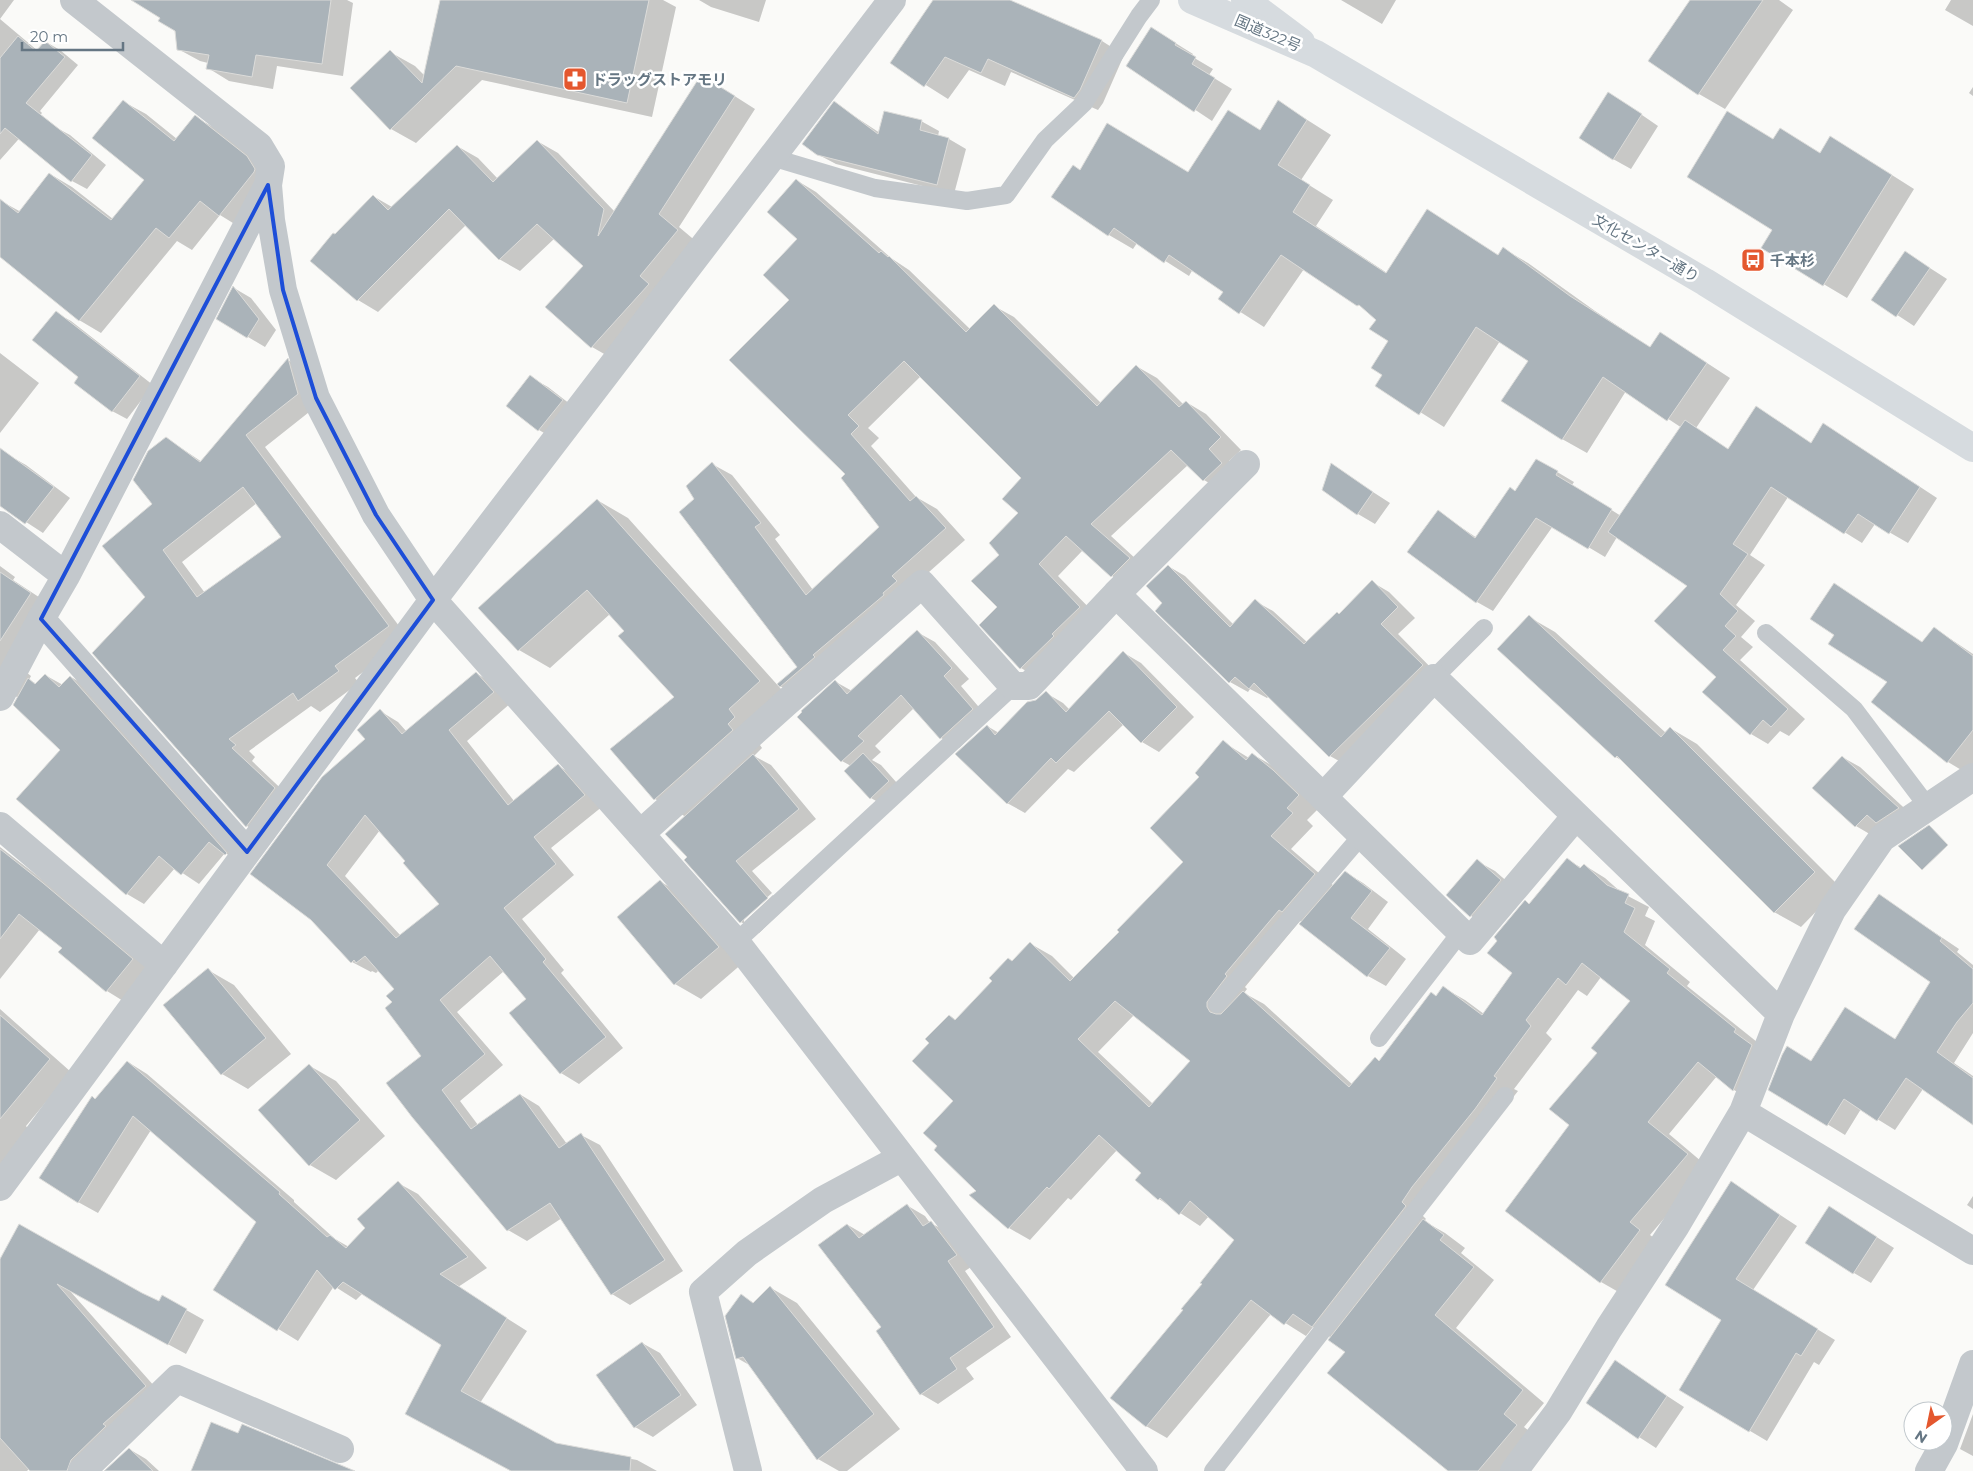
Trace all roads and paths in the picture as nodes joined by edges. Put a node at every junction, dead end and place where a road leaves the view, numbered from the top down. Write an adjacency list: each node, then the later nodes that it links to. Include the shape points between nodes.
1 (74, 0): 8 (street, via 259,146 271,166)
2 (892, 0): 7 (street)
3 (1152, 0): 7 (lane, via 1084,103 1045,140 1006,195 967,201 875,188)
4 (1192, 0): 6 (main road, 国道322号)
5 (1245, 0): 6 (main road)
6 (1316, 54): 9 (main road, 文化センター通り, via 1705,282)
7 (771, 157): 14 (street)
8 (268, 185): 12 (street); 14 (street, via 283,290 316,398 376,515)
9 (1973, 448)
10 (1246, 464): 13 (street)
11 (0, 525): 12 (street)
12 (66, 576): 15 (street)
13 (1116, 594): 19 (street, via 1029,686); 22 (street)
14 (433, 600): 26 (street); 28 (street)
15 (41, 619): 20 (street); 28 (street)
16 (1484, 628): 18 (lane)
17 (1766, 633): 23 (lane, via 1854,708)
18 (1434, 678): 22 (street); 24 (street)
19 (1013, 686): 26 (street, via 922,584); 30 (lane)
20 (0, 697)
21 (1973, 777): 23 (street)
22 (1323, 797): 27 (street)
23 (1928, 807): 33 (street, via 1882,838 1832,910)
24 (1576, 816): 29 (street, via 1470,942); 33 (street)
25 (0, 826): 31 (street)
26 (640, 834): 30 (street)
27 (1362, 835): 29 (street); 32 (lane)
28 (247, 852): 31 (street)
29 (1460, 932): 34 (lane)
30 (736, 942): 37 (street)
31 (164, 965): 38 (street)
32 (1217, 1004)
33 (1781, 1014): 36 (street)
34 (1379, 1038)
35 (1505, 1096): 45 (lane)
36 (1743, 1112): 39 (street); 46 (street, via 1558,1412)
37 (901, 1158): 43 (street, via 823,1200 747,1253 703,1292); 44 (street)
38 (0, 1187)
39 (1973, 1251)
40 (1973, 1364): 47 (street, via 1944,1444)
41 (340, 1449): 42 (street, via 177,1379)
42 (82, 1471)
43 (748, 1471)
44 (1144, 1471)
45 (1213, 1471)
46 (1514, 1471)
47 (1929, 1471)

